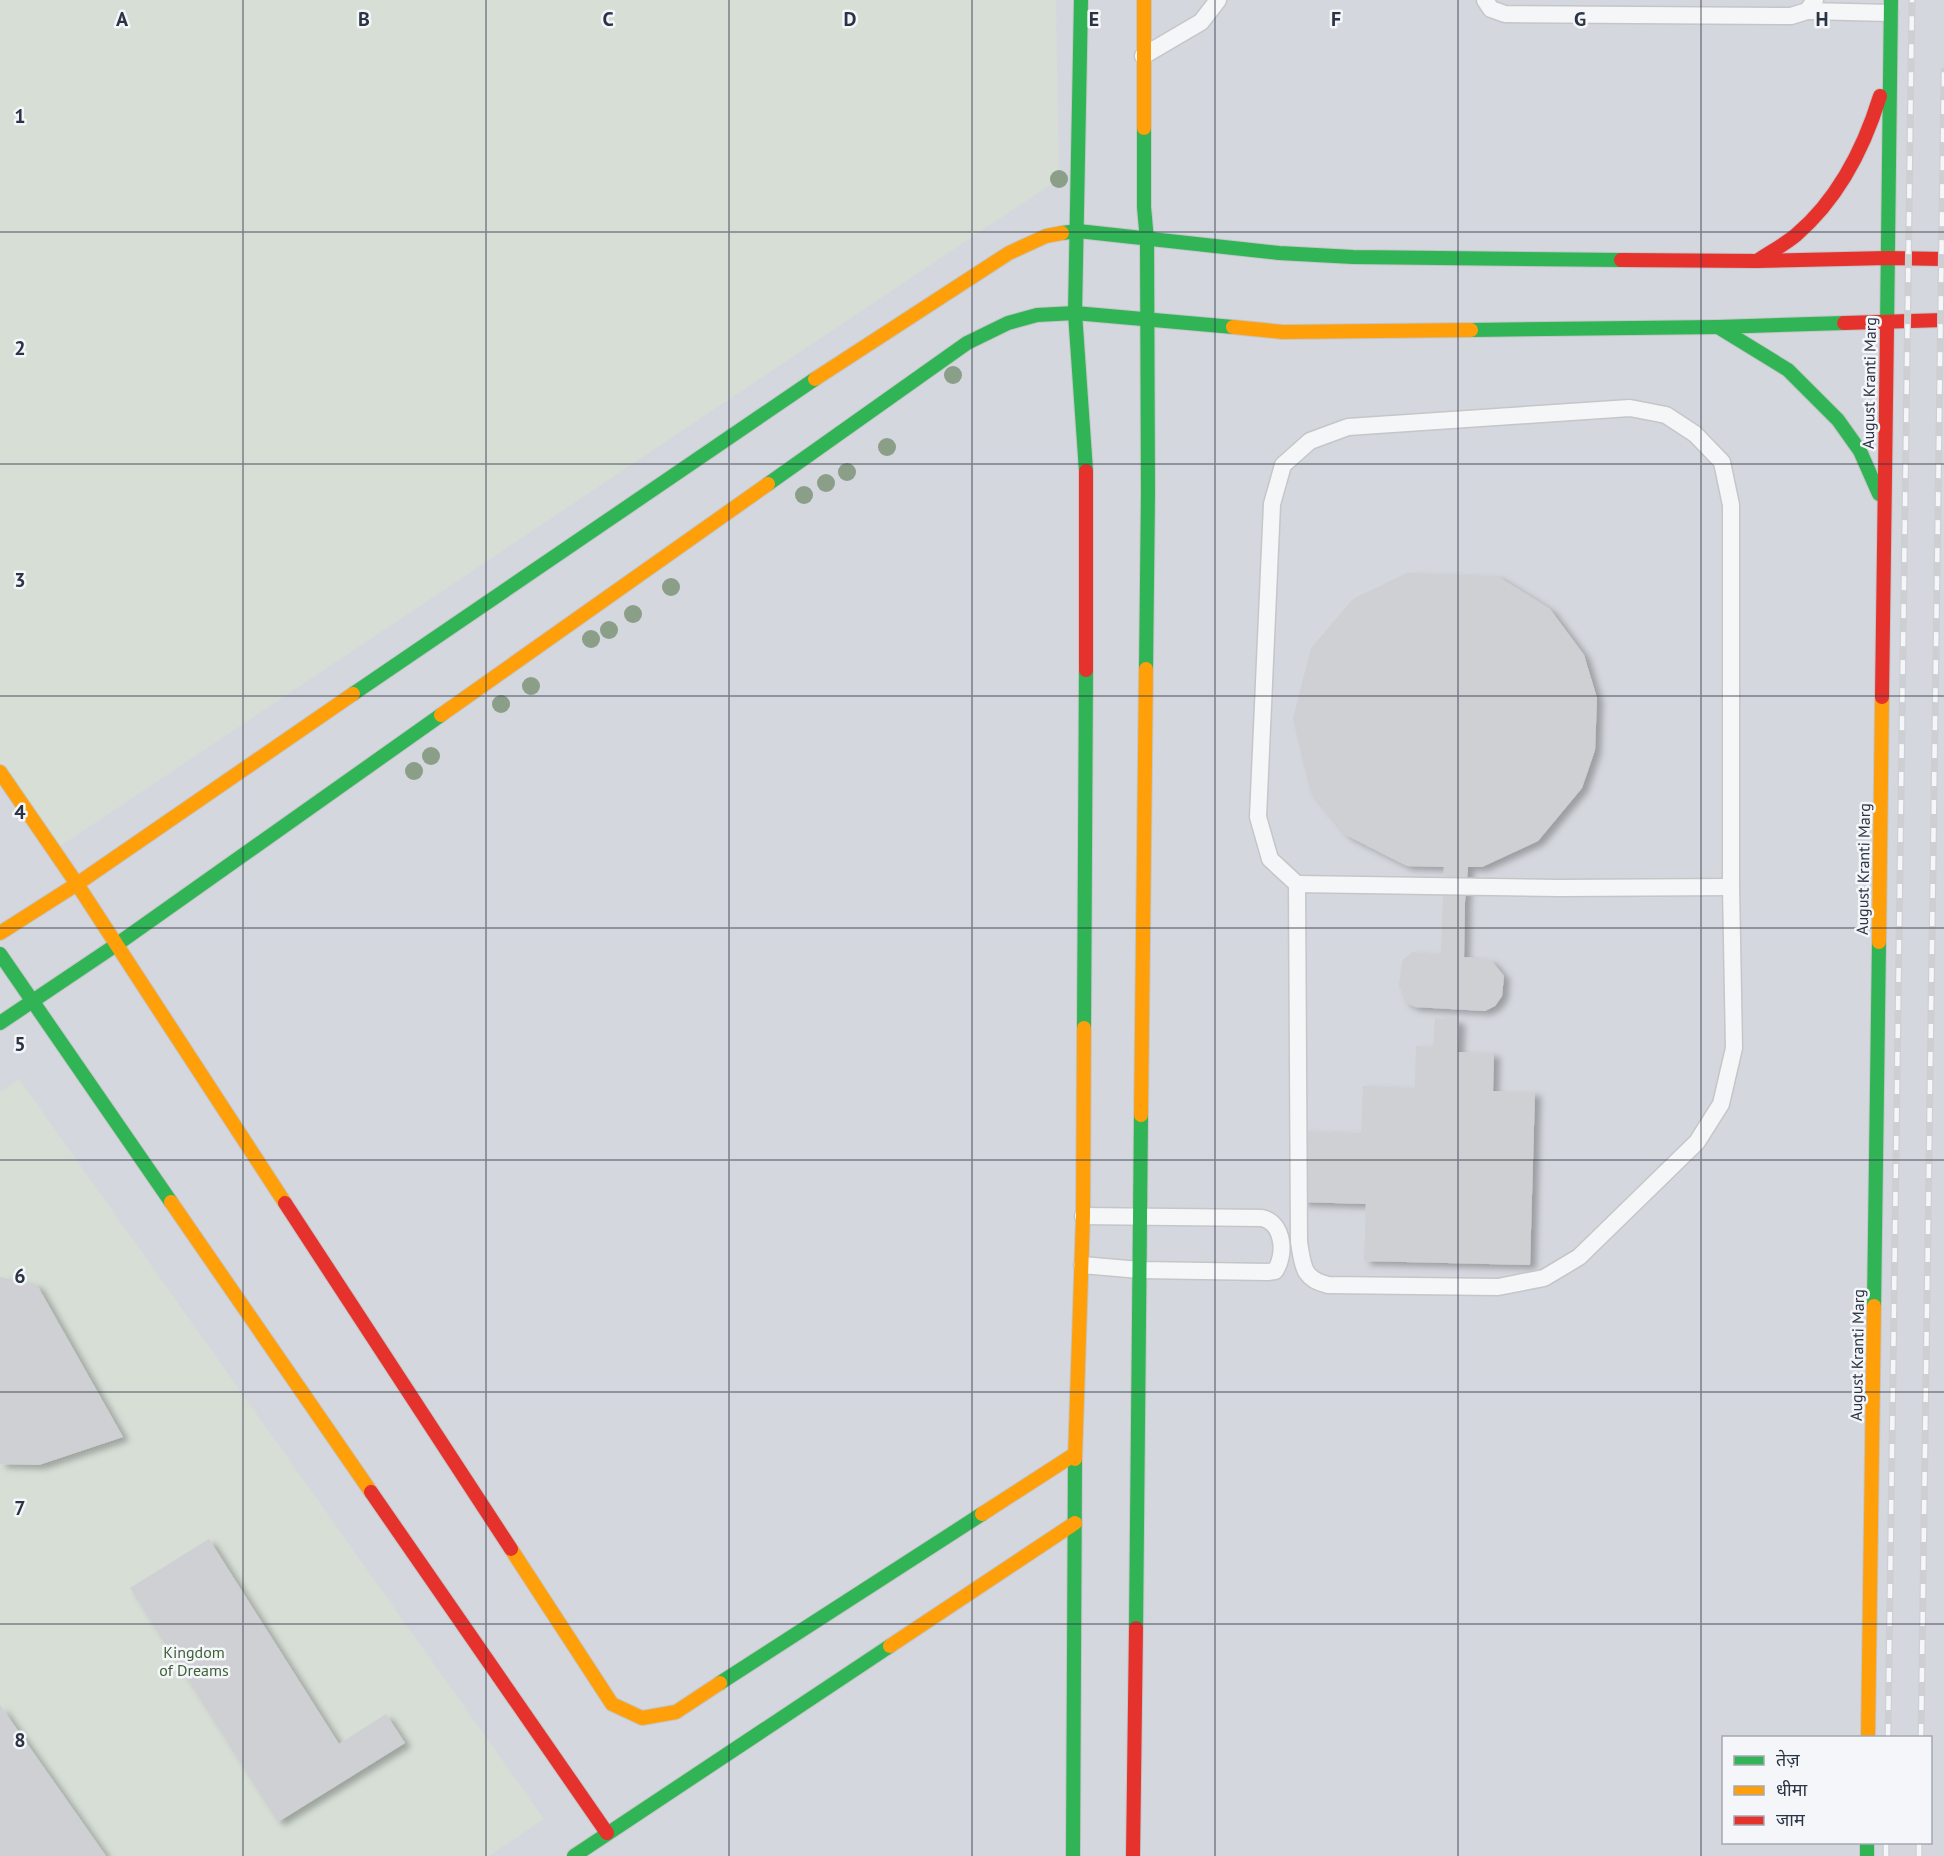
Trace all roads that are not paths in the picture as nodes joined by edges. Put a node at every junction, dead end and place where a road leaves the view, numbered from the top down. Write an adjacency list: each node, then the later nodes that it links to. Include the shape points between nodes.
1 (1080, 0): 9 (street)
2 (1144, 0): 7 (street)
3 (1218, 0): 7 (lane, via 1201,22)
4 (1485, 0): 5 (lane, via 1491,9 1505,14 1791,16)
5 (1811, 6): 6 (lane)
6 (1890, 7): 8 (street, August Kranti Marg)
7 (1143, 56): 10 (street)
8 (1890, 59): 11 (street, August Kranti Marg); 13 (street, via 1872,126 1841,185 1802,229)
9 (1077, 231): 10 (street); 14 (street); 21 (street, via 1046,236 1009,253 950,290 772,407)
10 (1147, 240): 13 (street, via 1279,254); 15 (street)
11 (1887, 258): 12 (street); 13 (street); 16 (street, August Kranti Marg)
12 (1944, 259)
13 (1757, 261)
14 (1075, 313): 15 (street); 25 (street, via 1038,315 1008,323 967,343); 29 (street, via 1087,494)
15 (1147, 320): 18 (street, via 1283,332); 30 (street)
16 (1886, 320): 17 (street); 18 (street); 19 (street, August Kranti Marg)
17 (1944, 320)
18 (1718, 327): 19 (street, via 1788,370 1838,420 1860,451)
19 (1884, 504): 37 (street, August Kranti Marg)
20 (0, 772): 21 (street)
21 (77, 884): 24 (street); 25 (street)
22 (1297, 884): 23 (lane); 23 (lane, via 1270,859 1258,817 1272,504 1283,465 1310,441 1348,426 1630,408 1666,415 1695,434 1722,462 1731,505); 31 (lane)
23 (1731, 887): 31 (lane, via 1734,1048 1721,1104 1697,1142 1579,1257 1544,1278 1498,1287 1328,1286 1310,1279 1303,1266)
24 (0, 933)
25 (116, 945): 27 (street); 35 (street, via 612,1704 642,1718 676,1712)
26 (0, 954): 27 (street)
27 (32, 1001): 28 (street); 38 (street)
28 (0, 1023)
29 (1083, 1216): 30 (lane); 33 (street)
30 (1140, 1217): 32 (lane, via 1262,1218 1273,1223); 34 (street)
31 (1299, 1242): 32 (lane)
32 (1281, 1244): 34 (lane, via 1281,1259 1275,1271)
33 (1082, 1265): 34 (lane); 35 (street)
34 (1140, 1270): 41 (street)
35 (1075, 1454): 36 (street)
36 (1075, 1523): 38 (street); 40 (street)
37 (1868, 1736)
38 (607, 1833): 39 (street)
39 (574, 1856)
40 (1073, 1856)
41 (1133, 1856)

